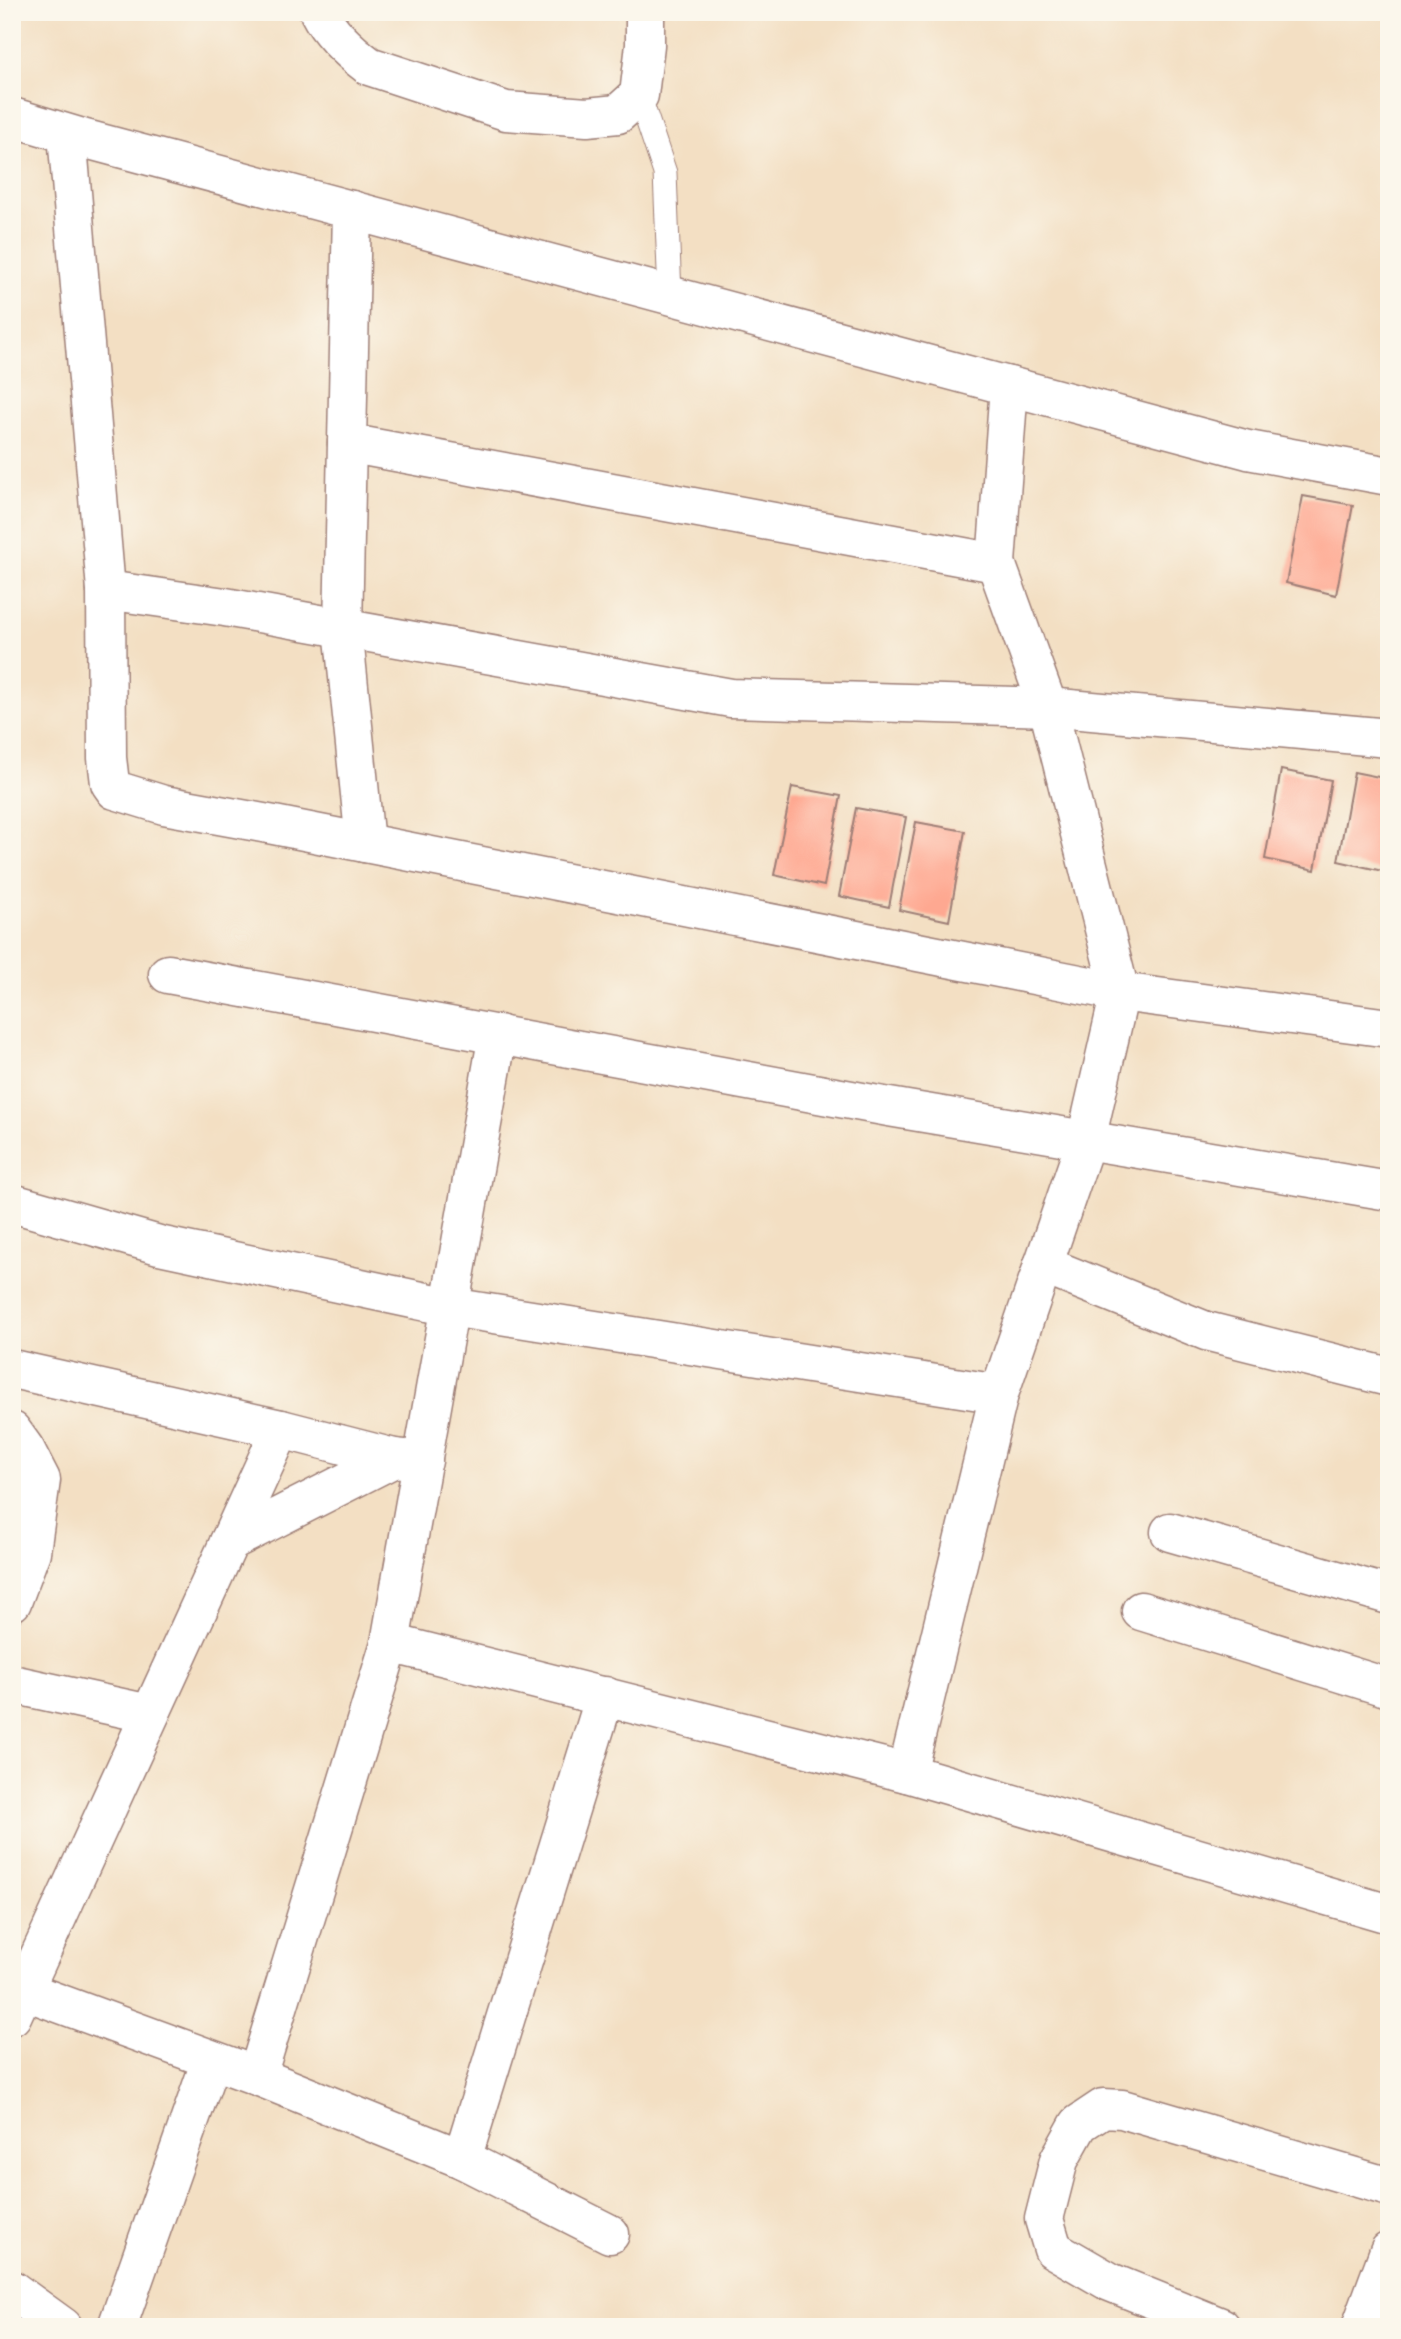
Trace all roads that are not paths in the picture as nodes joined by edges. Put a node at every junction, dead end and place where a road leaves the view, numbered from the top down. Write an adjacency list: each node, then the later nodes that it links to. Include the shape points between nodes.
1 (319, 12): 3 (street, via 326,26 369,66 506,111 587,117 618,114)
2 (645, 12): 3 (street)
3 (639, 94): 7 (lane, via 665,173)
4 (12, 117): 5 (street)
5 (67, 134): 6 (street); 12 (street)
6 (352, 210): 7 (street); 9 (street)
7 (670, 295): 8 (street)
8 (1009, 386): 10 (street, via 1248,450); 11 (street)
9 (347, 443): 11 (street); 13 (street)
10 (1389, 476)
11 (996, 563): 14 (street)
12 (106, 590): 13 (street); 16 (street, via 107,758 115,790 164,805)
13 (343, 628): 14 (street, via 731,698); 16 (street)
14 (1048, 707): 15 (street); 18 (street)
15 (1389, 738)
16 (365, 843): 18 (street)
17 (168, 974): 20 (street)
18 (1120, 992): 19 (street); 21 (street)
19 (1389, 1028)
20 (498, 1034): 21 (street); 25 (street)
21 (1086, 1140): 22 (street); 24 (street)
22 (1389, 1191)
23 (12, 1203): 25 (street, via 159,1245)
24 (1043, 1265): 27 (street, via 1206,1331); 28 (street)
25 (450, 1307): 28 (street); 31 (street)
26 (12, 1369): 29 (street)
27 (1389, 1377)
28 (999, 1394): 43 (street)
29 (281, 1429): 31 (street); 33 (street)
30 (12, 1431): 34 (street, via 41,1480)
31 (409, 1460): 33 (street); 38 (street)
32 (1170, 1532): 35 (street)
33 (229, 1542): 42 (street)
34 (22, 1551): 36 (street)
35 (1389, 1595)
36 (12, 1602)
37 (1141, 1611): 40 (street)
38 (390, 1643): 41 (street); 47 (street)
39 (12, 1684): 42 (street)
40 (1389, 1688)
41 (605, 1696): 43 (street); 48 (street)
42 (150, 1714): 45 (street)
43 (907, 1773): 44 (street)
44 (1389, 1914)
45 (16, 1998): 46 (street)
46 (211, 2060): 47 (street); 54 (street)
47 (257, 2076): 48 (street)
48 (462, 2159): 50 (street)
49 (1389, 2187): 55 (street, via 1122,2109 1103,2108 1079,2124 1059,2160 1044,2218 1054,2249 1110,2282)
50 (610, 2234)
51 (1389, 2251): 56 (street)
52 (19, 2306): 53 (street)
53 (63, 2327)
54 (117, 2327)
55 (1221, 2327)
56 (1362, 2327)

